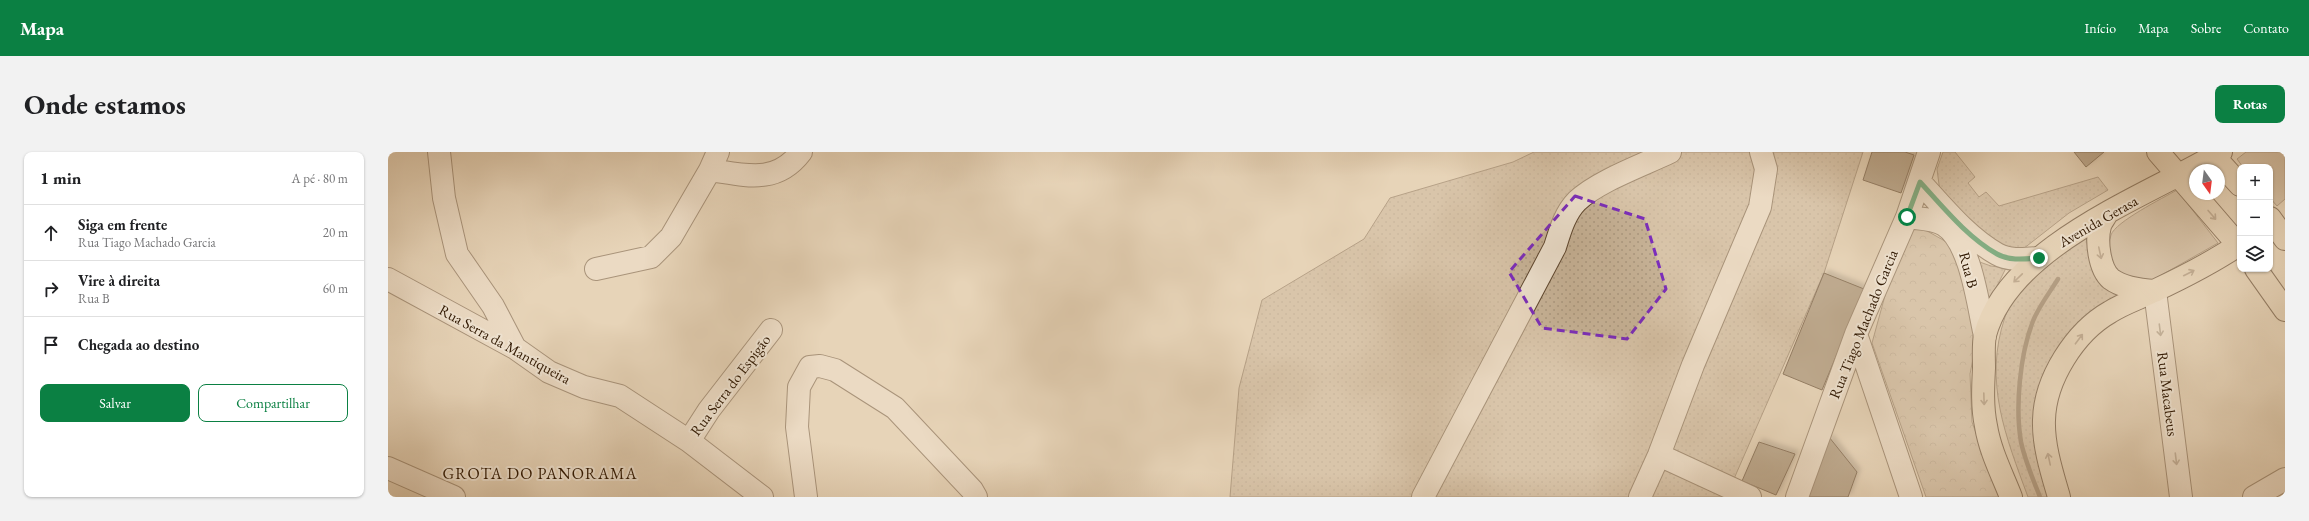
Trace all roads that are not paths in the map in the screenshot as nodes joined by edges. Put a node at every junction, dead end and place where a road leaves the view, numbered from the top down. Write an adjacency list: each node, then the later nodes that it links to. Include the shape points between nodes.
1 (439, 152): 25 (street, via 444,198 457,254 493,306)
2 (801, 152): 8 (street, via 792,163 760,177)
3 (1670, 152): 34 (street, via 1593,189 1577,201 1562,223 1555,247)
4 (1761, 152): 27 (street, via 1766,169 1760,207 1693,365)
5 (1929, 152): 11 (street, Rua Tiago Machado Garcia)
6 (2158, 152): 9 (main road)
7 (2215, 153): 9 (main road, Avenida Gerasa); 10 (main road)
8 (714, 161): 17 (street, via 672,237 651,257)
9 (2178, 175): 12 (main road, Avenida Gerasa); 14 (main road, one-way to 14)
10 (2237, 181)
11 (1920, 182): 13 (street, Rua Tiago Machado Garcia); 16 (street, Rua B, via 1949,214 1997,255 2019,260)
12 (2106, 215): 16 (main road, Avenida Gerasa); 20 (main road, one-way to 20, via 2100,226 2098,245 2104,270 2111,279 2134,289)
13 (1907, 217): 23 (street, Rua Tiago Machado Garcia); 24 (street, Rua B, via 1942,224 1954,232 1962,246)
14 (2237, 244)
15 (2237, 247): 20 (main road, one-way to 15)
16 (2039, 258): 24 (main road, Avenida Gerasa, one-way to 24, via 2012,283)
17 (596, 269)
18 (2258, 272): 21 (main road)
19 (388, 279): 25 (street, Rua Serra da Mantiqueira)
20 (2155, 291): 40 (main road, one-way to 20, via 2047,448 2044,421 2045,402 2052,384 2066,356 2083,334 2110,312); 41 (street, Rua Macabeus, one-way to 41)
21 (2285, 310)
22 (771, 330): 26 (street, Rua Serra do Espigão, via 709,410)
23 (1856, 334): 37 (street, Rua Tiago Machado Garcia); 38 (street)
24 (1985, 336): 39 (main road, Avenida Gerasa, one-way to 39, via 1986,426 1995,459)
25 (515, 348): 26 (street, Rua Serra da Mantiqueira, via 549,372 584,387 620,396)
26 (689, 441): 31 (street, Rua Serra da Mantiqueira)
27 (1659, 455): 35 (street); 36 (street)
28 (388, 468): 30 (street)
29 (2285, 479): 42 (street)
30 (454, 497)
31 (762, 497)
32 (806, 497): 33 (street, via 797,427 799,386 810,367 820,366 835,370 895,408)
33 (976, 497)
34 (1423, 497)
35 (1640, 497)
36 (1750, 497)
37 (1797, 497)
38 (1911, 497)
39 (2011, 497)
40 (2060, 497)
41 (2181, 497)
42 (2254, 497)

